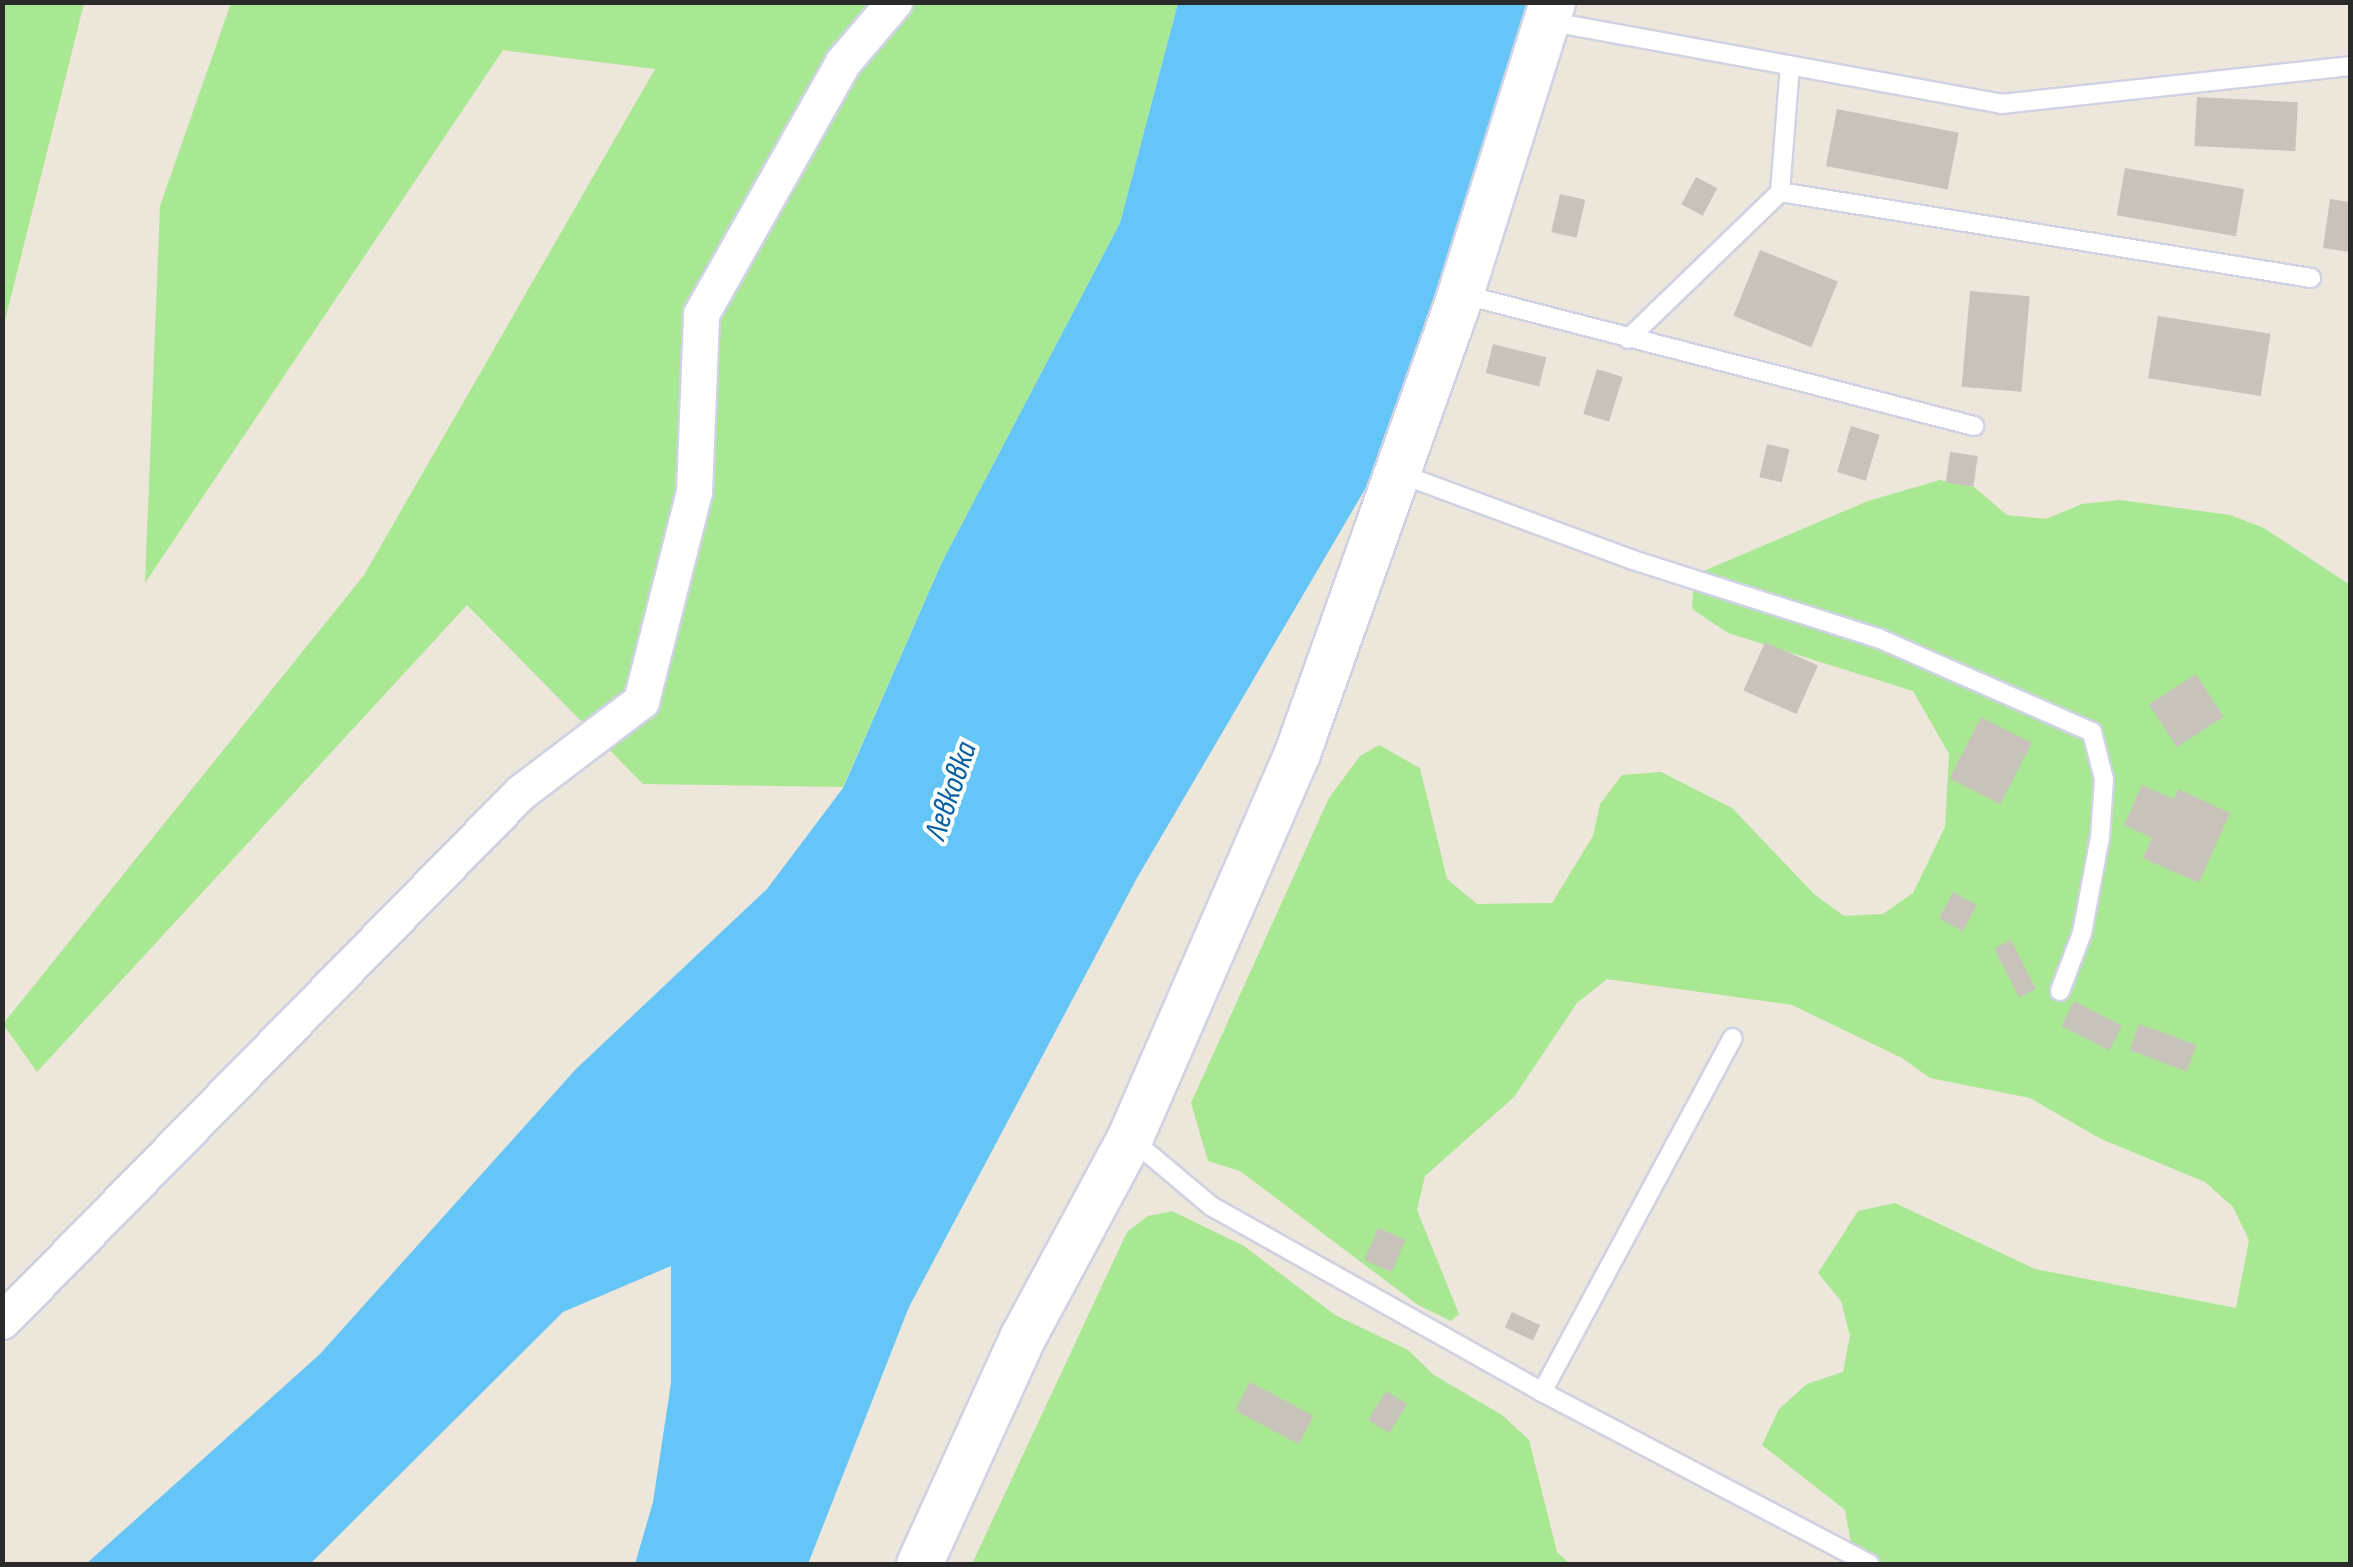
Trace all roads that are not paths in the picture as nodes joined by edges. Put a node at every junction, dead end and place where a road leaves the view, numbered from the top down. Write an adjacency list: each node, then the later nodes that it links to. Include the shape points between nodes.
1 (894, 2): 14 (street, via 843,62 700,314 694,492 640,701 521,792)
2 (1549, 12): 3 (lane); 7 (street)
3 (1790, 65): 4 (lane, via 2002,104); 5 (lane)
4 (2350, 66)
5 (1780, 192): 6 (lane); 8 (lane)
6 (2312, 278)
7 (1460, 294): 8 (lane); 10 (street)
8 (1628, 339): 9 (lane)
9 (1974, 426)
10 (1398, 473): 11 (lane, via 1633,560 1878,638 2092,732 2104,779 2100,837 2082,933); 13 (street, via 1297,753)
11 (2060, 991)
12 (1734, 1038): 15 (lane)
13 (1130, 1138): 15 (lane, via 1211,1206); 16 (street, via 1023,1336)
14 (2, 1321)
15 (1542, 1392): 17 (lane)
16 (919, 1564)
17 (1870, 1564)

